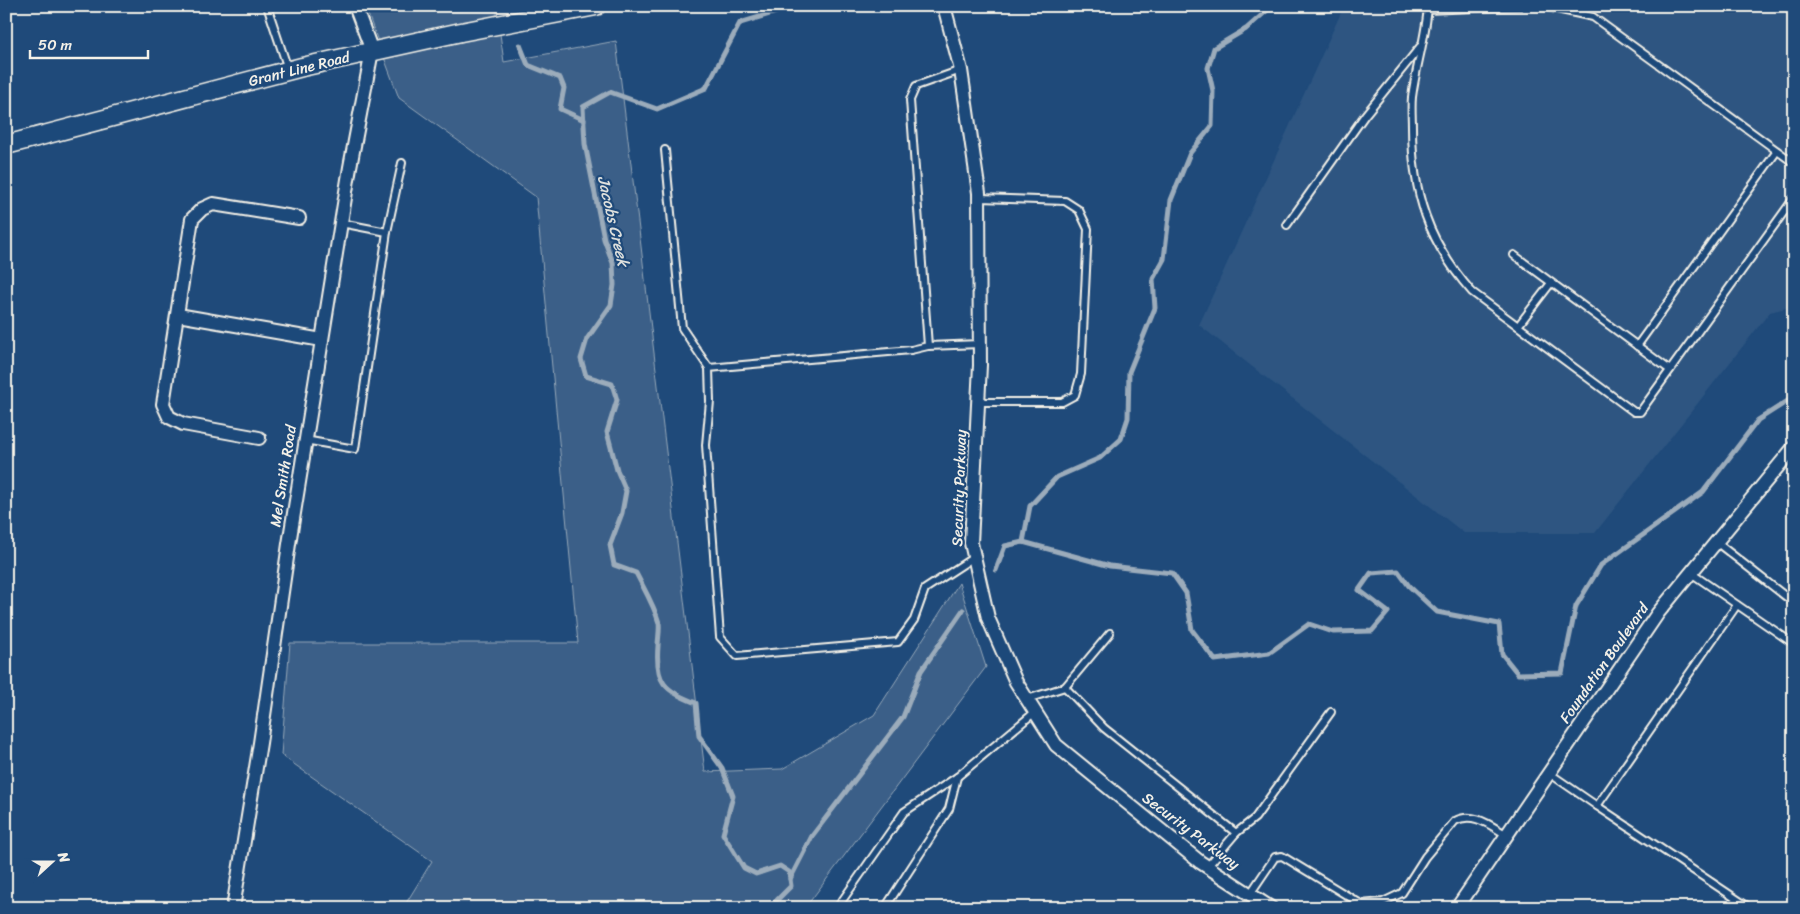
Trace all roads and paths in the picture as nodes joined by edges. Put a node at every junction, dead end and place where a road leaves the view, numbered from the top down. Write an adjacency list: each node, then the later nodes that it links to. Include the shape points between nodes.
1 (267, 6): 11 (lane)
2 (355, 6): 9 (street)
3 (596, 6): 9 (main road, Grant Line Road)
4 (944, 6): 10 (street, Security Parkway)
5 (1520, 6): 7 (lane)
6 (1543, 6): 14 (lane, via 1593,18)
7 (1428, 8): 8 (lane)
8 (1421, 46): 21 (lane, via 1365,115); 26 (lane, via 1412,98 1412,162 1419,196 1433,235 1458,275 1472,292)
9 (372, 51): 11 (main road, Grant Line Road); 20 (street, Mel Smith Road)
10 (961, 70): 17 (street, Security Parkway); 29 (lane, via 916,86 910,100)
11 (289, 71): 12 (main road, Grant Line Road)
12 (6, 145)
13 (665, 150): 31 (lane, via 682,328)
14 (1777, 151): 16 (lane); 30 (lane)
15 (402, 162): 22 (lane)
16 (1794, 163)
17 (980, 198): 28 (street, Security Parkway); 33 (lane, via 1065,201 1079,210 1088,229 1081,374 1075,395 1062,402)
18 (1794, 198): 32 (lane)
19 (299, 218): 25 (street, via 213,204 202,209 192,219)
20 (341, 223): 22 (lane); 27 (street, Mel Smith Road)
21 (1287, 225)
22 (387, 232): 35 (lane, via 355,449)
23 (1514, 255): 24 (lane)
24 (1551, 283): 26 (lane); 30 (lane)
25 (178, 315): 27 (street); 34 (street, via 163,404 169,417 184,424)
26 (1518, 326): 32 (lane, via 1634,412 1640,412)
27 (322, 340): 35 (street, Mel Smith Road)
28 (980, 344): 29 (lane); 33 (street, Security Parkway)
29 (928, 346): 31 (lane)
30 (1637, 346): 32 (lane)
31 (709, 368): 38 (lane, via 706,445 720,637 737,656 898,642 914,620 925,589)
32 (1670, 370)
33 (978, 402): 38 (street, Security Parkway, via 971,544)
34 (259, 438)
35 (306, 440): 55 (street, Mel Smith Road)
36 (1794, 447): 37 (street, Foundation Boulevard)
37 (1716, 542): 39 (street, Foundation Boulevard); 40 (lane)
38 (974, 558): 45 (street, Security Parkway, via 988,618 1016,682)
39 (1691, 573): 41 (lane); 48 (street, Foundation Boulevard, via 1658,613)
40 (1794, 603)
41 (1737, 604): 43 (lane); 50 (lane)
42 (1110, 633): 44 (lane)
43 (1794, 644)
44 (1064, 687): 45 (lane); 51 (lane, via 1104,728)
45 (1027, 699): 46 (street, Security Parkway)
46 (1035, 712): 49 (lane); 53 (street, Security Parkway, via 1056,745)
47 (1331, 712): 51 (lane, via 1256,818)
48 (1549, 773): 50 (lane); 52 (street, Foundation Boulevard)
49 (958, 777): 56 (lane, via 904,812); 57 (lane, via 950,809)
50 (1597, 806): 60 (lane)
51 (1236, 833): 53 (lane)
52 (1507, 835): 54 (lane, via 1474,817 1460,818 1425,857 1402,893 1383,902 1361,904 1282,856 1275,858); 59 (street, Foundation Boulevard)
53 (1208, 866): 54 (street, Security Parkway)
54 (1250, 894): 58 (street, Security Parkway)
55 (233, 908)
56 (837, 908)
57 (885, 908)
58 (1271, 908)
59 (1457, 908)
60 (1750, 908)

